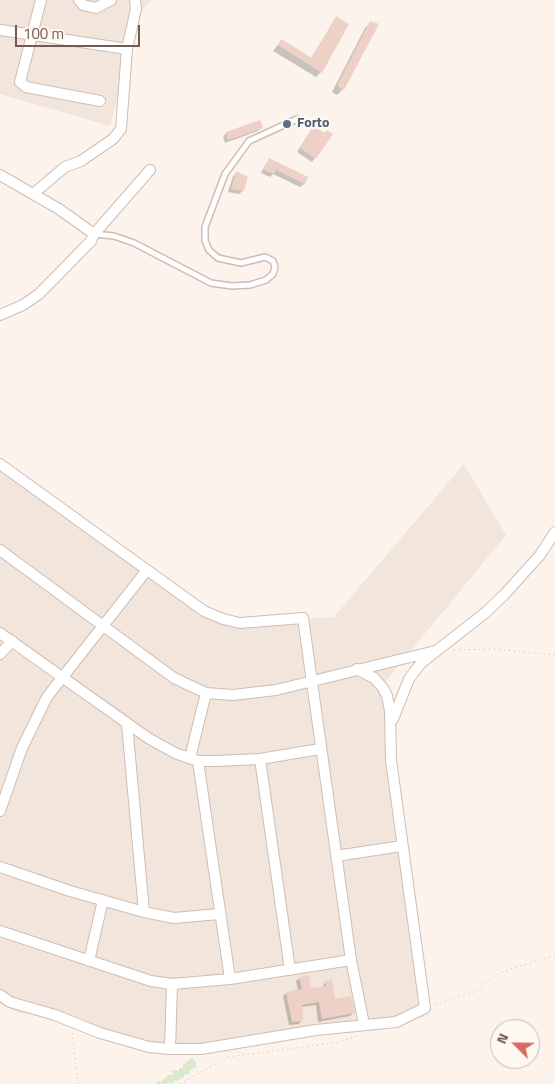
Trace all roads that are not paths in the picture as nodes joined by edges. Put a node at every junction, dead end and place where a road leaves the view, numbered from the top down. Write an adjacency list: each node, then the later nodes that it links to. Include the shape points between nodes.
1 (41, 0): 6 (street)
2 (78, 0): 3 (street, via 83,5 96,8)
3 (111, 0)
4 (135, 0): 7 (street)
5 (0, 30): 6 (street)
6 (32, 35): 7 (street); 8 (street, via 20,82 26,87)
7 (127, 49): 12 (street, via 121,128 113,139 65,168)
8 (100, 101)
9 (297, 119): 13 (lane, via 249,141 225,174 205,227 209,250 218,258 241,263 265,257 273,261 273,274 266,280 232,286 211,283 134,243)
10 (150, 170): 13 (street)
11 (0, 175): 12 (street)
12 (33, 194): 13 (street)
13 (94, 234): 14 (street, via 91,241 39,294)
14 (0, 315)
15 (0, 464): 18 (street)
16 (555, 532): 22 (street, via 540,555 504,595)
17 (0, 550): 19 (street)
18 (147, 570): 19 (street); 26 (street, via 177,593 223,619 240,623 303,618)
19 (102, 625): 25 (street); 27 (street, via 174,678)
20 (0, 633): 21 (street)
21 (12, 641): 23 (street); 25 (street)
22 (435, 651): 24 (street); 29 (street, via 409,679)
23 (0, 654)
24 (357, 669): 26 (street); 29 (street, via 374,678 383,688 390,711)
25 (62, 678): 28 (street); 33 (street, via 33,722)
26 (312, 682): 27 (street, via 233,695); 30 (street)
27 (206, 693): 31 (street)
28 (127, 724): 31 (street, via 175,753); 38 (street)
29 (390, 729): 34 (street)
30 (320, 750): 32 (street); 35 (street)
31 (194, 759): 32 (street); 39 (street)
32 (260, 759): 43 (street)
33 (0, 811)
34 (402, 846): 35 (street); 47 (street, via 425,1008 396,1022)
35 (336, 856): 41 (street)
36 (0, 867): 37 (street)
37 (103, 900): 38 (street); 42 (street)
38 (144, 912): 39 (street, via 174,918)
39 (219, 914): 44 (street)
40 (0, 931): 42 (street)
41 (351, 960): 43 (street); 47 (street)
42 (89, 961): 45 (street, via 151,981)
43 (290, 970): 44 (street)
44 (230, 979): 45 (street)
45 (172, 984): 48 (street)
46 (0, 995): 48 (street, via 10,1002 122,1040)
47 (364, 1024): 48 (street, via 201,1049)
48 (170, 1049)

